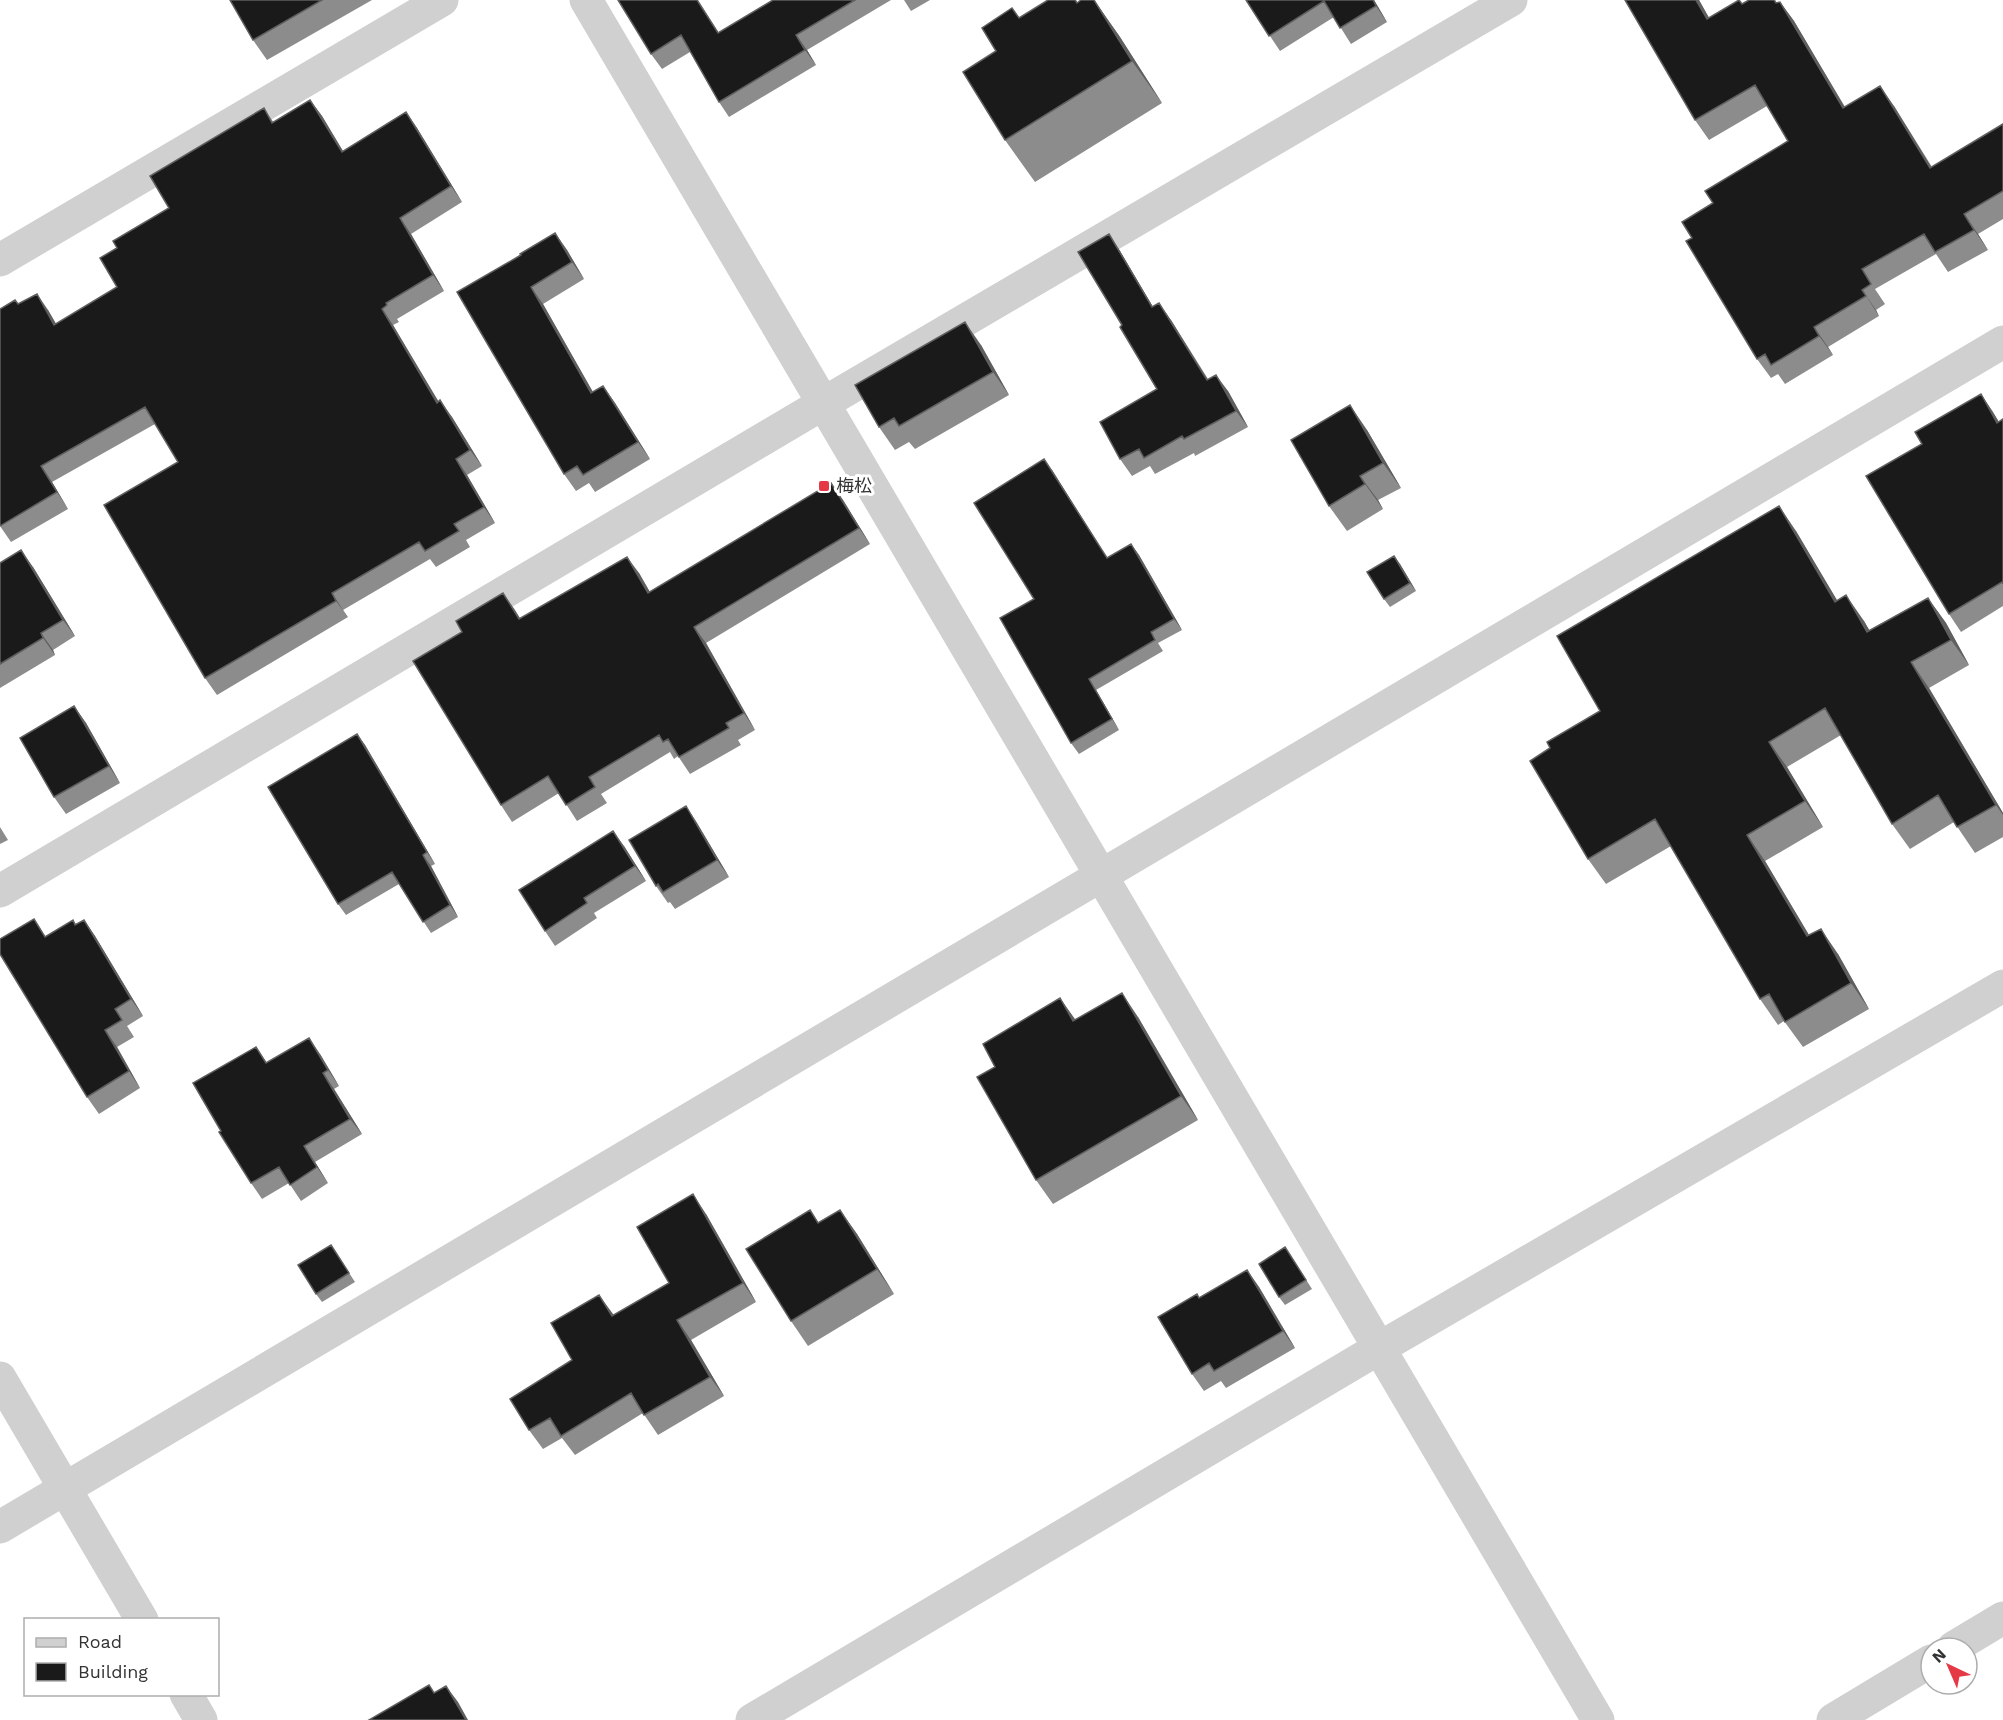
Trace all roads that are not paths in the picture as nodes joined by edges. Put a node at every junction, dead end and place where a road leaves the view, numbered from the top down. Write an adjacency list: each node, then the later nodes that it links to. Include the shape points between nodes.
1 (442, 0): 4 (street)
2 (586, 0): 6 (street)
3 (1511, 0): 6 (street)
4 (0, 260)
5 (2003, 342): 7 (street)
6 (824, 403): 7 (street); 8 (street)
7 (1098, 876): 10 (street); 12 (street)
8 (0, 891)
9 (2003, 986): 10 (street)
10 (1376, 1350): 20 (street); 21 (street)
11 (0, 1378): 12 (street)
12 (65, 1489): 13 (street); 14 (street)
13 (0, 1527)
14 (141, 1618)
15 (2003, 1618): 16 (street)
16 (1973, 1636)
17 (1919, 1668): 22 (street)
18 (187, 1696): 19 (street)
19 (201, 1720)
20 (752, 1720)
21 (1598, 1720)
22 (1833, 1720)

